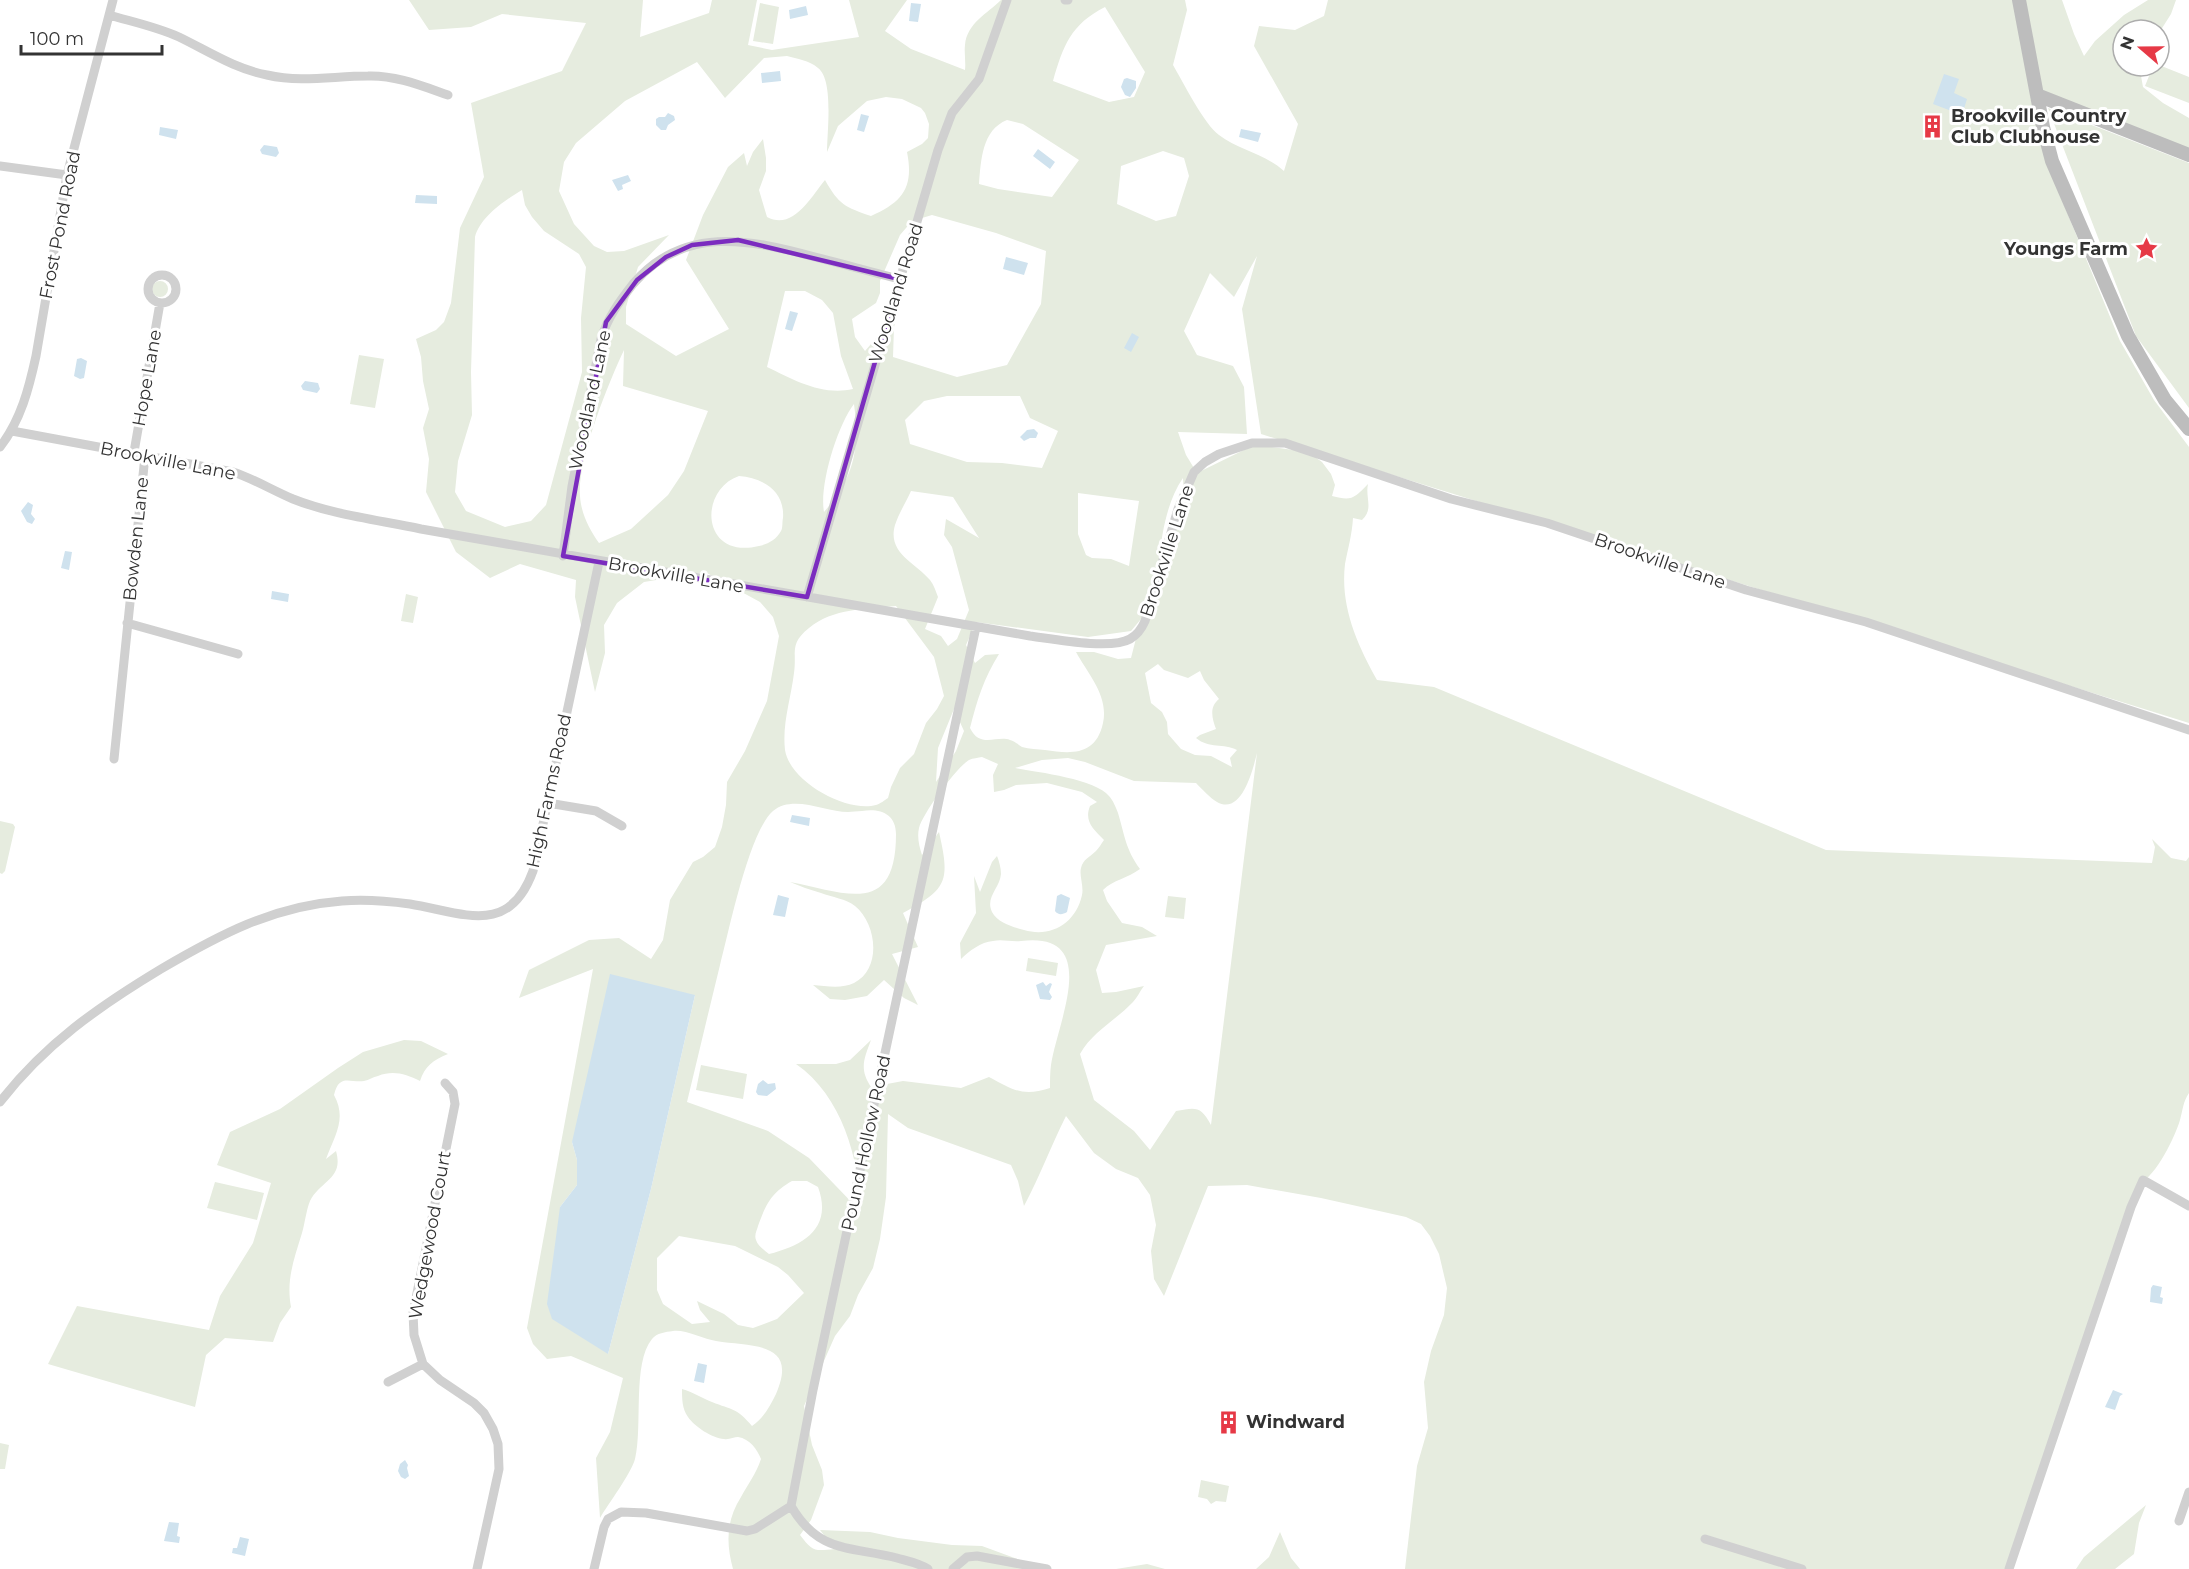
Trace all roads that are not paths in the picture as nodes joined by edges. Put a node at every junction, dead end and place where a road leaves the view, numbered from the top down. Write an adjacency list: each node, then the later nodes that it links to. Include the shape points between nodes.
1 (113, 0): 4 (street, Frost Pond Road)
2 (1007, 0): 10 (street, Woodland Road, via 979,79 961,99 949,121)
3 (2019, 0): 6 (main road)
4 (109, 15): 5 (street, via 157,28 227,62 267,75 311,80 384,77); 9 (street, Frost Pond Road)
5 (447, 95)
6 (2037, 95): 7 (main road); 12 (main road, via 2052,161 2128,336 2165,400)
7 (2189, 155)
8 (0, 166): 9 (street)
9 (67, 175): 13 (street, Frost Pond Road, via 30,384)
10 (899, 279): 17 (street, Woodland Lane, via 738,240 692,246 666,257 647,271 606,322 572,486); 19 (street, Woodland Road)
11 (160, 303): 15 (street, Hope Lane)
12 (2189, 429)
13 (12, 431): 14 (street, Frost Pond Road); 15 (street, Brookville Lane)
14 (0, 447)
15 (134, 452): 16 (street, Brookville Lane)
16 (145, 456): 17 (street, Brookville Lane, via 233,472 322,508); 20 (street, Bowden Lane)
17 (562, 556): 18 (street, Brookville Lane)
18 (599, 562): 19 (street, Brookville Lane); 25 (street, High Farms Road)
19 (807, 597): 21 (street, Brookville Lane)
20 (127, 623): 22 (street, Bowden Lane); 24 (street, Bowden Lane)
21 (976, 627): 23 (street, Brookville Lane, via 1086,643 1129,640 1145,621 1178,509 1194,472 1219,454 1252,443 1285,443 1451,499 1547,523 1746,590 1866,622); 33 (street, Pound Hollow Road)
22 (238, 654)
23 (2189, 730)
24 (114, 759)
25 (548, 802): 26 (street, via 596,811); 28 (street, High Farms Road, via 527,887 515,903 501,912 475,916 368,900 284,910 254,920 192,951 92,1012 35,1060)
26 (622, 826)
27 (445, 1083): 30 (street, Wedgewood Court, via 453,1092 455,1104 413,1314 414,1335)
28 (0, 1102)
29 (2189, 1206): 42 (street, via 2143,1180)
30 (423, 1364): 31 (street); 36 (street, via 484,1413 498,1444 500,1469)
31 (388, 1382)
32 (2189, 1492): 34 (street)
33 (791, 1506): 37 (street, via 747,1531 621,1512 608,1519 604,1527); 38 (street, via 801,1524 825,1541)
34 (2179, 1521)
35 (1705, 1539): 41 (street)
36 (477, 1569)
37 (594, 1569)
38 (928, 1569)
39 (952, 1569): 40 (street, via 967,1557 977,1556)
40 (1047, 1569)
41 (1802, 1569)
42 (2009, 1569)

